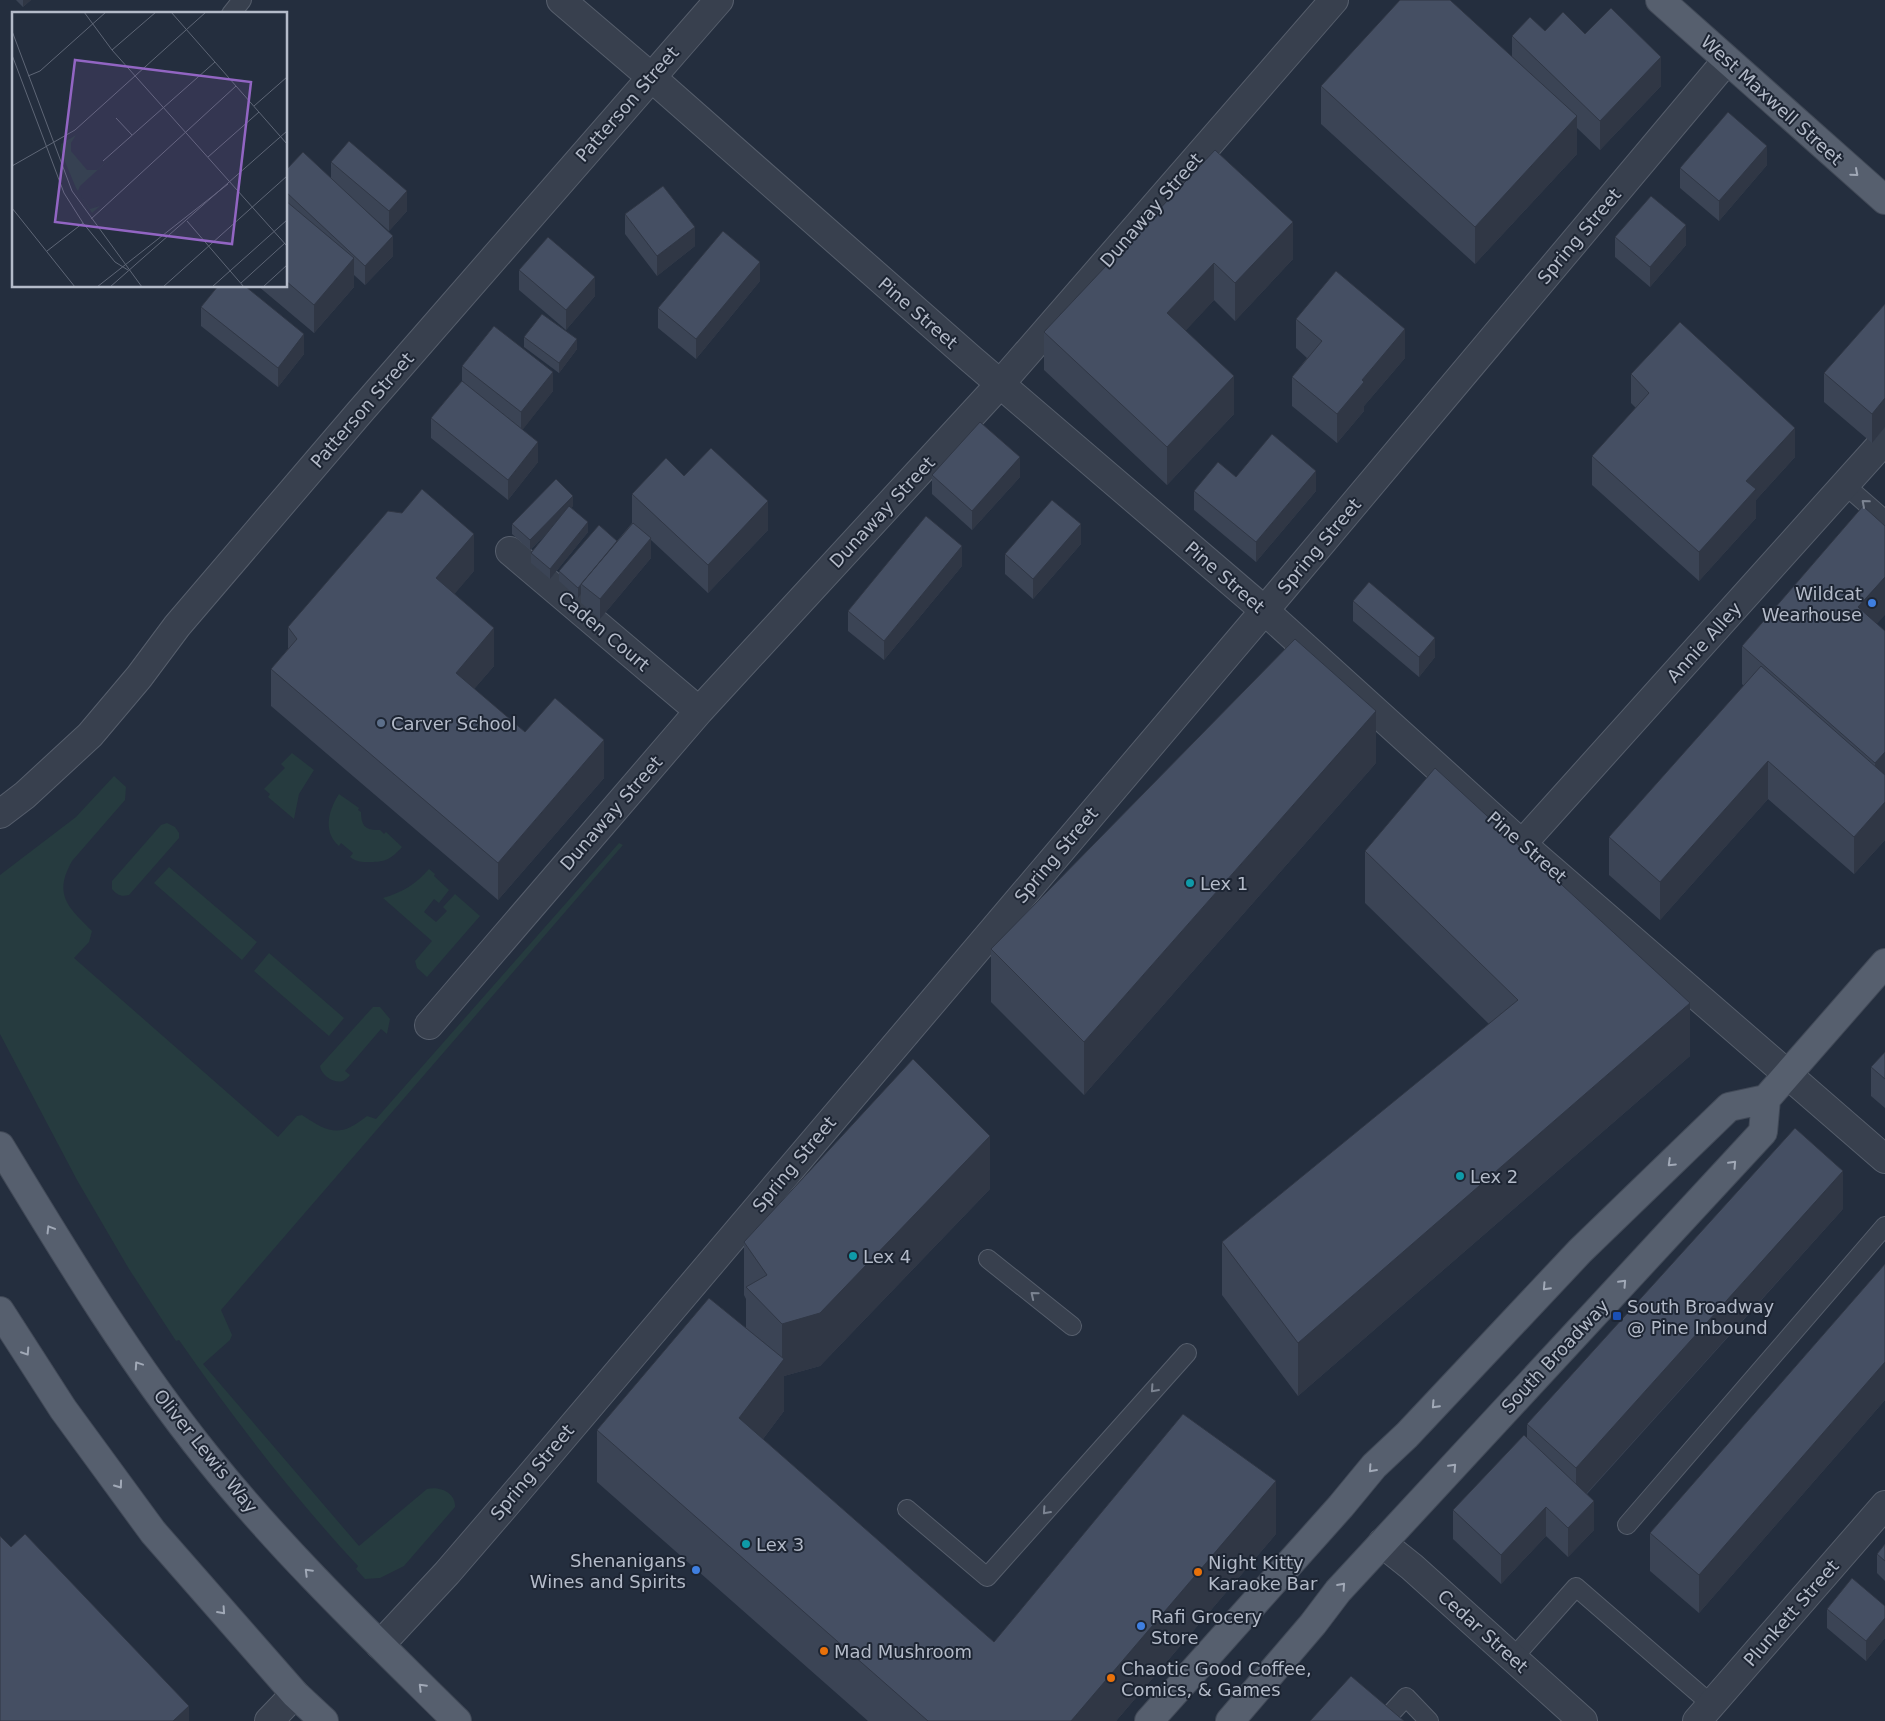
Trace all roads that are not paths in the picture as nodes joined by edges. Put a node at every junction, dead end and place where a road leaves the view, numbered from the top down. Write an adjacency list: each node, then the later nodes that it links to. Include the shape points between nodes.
1 (242, 0): 6 (lane)
2 (561, 0): 8 (street, Pine Street)
3 (719, 0): 8 (street, Patterson Street)
4 (1334, 0): 10 (street, Dunaway Street)
5 (1660, 0): 7 (main road, West Maxwell Street)
6 (233, 12)
7 (1727, 60): 9 (main road, West Maxwell Street, one-way to 9); 15 (street, Spring Street)
8 (651, 77): 10 (street, Pine Street); 17 (street, Patterson Street, via 359,412 177,626 90,735)
9 (1885, 200)
10 (1001, 383): 15 (street, Pine Street); 16 (street, Dunaway Street)
11 (1885, 440): 12 (street, Annie Alley)
12 (1845, 485): 13 (lane, one-way to 12); 18 (street, Annie Alley)
13 (1885, 520)
14 (510, 551): 16 (street, Caden Court)
15 (1264, 610): 18 (street, Pine Street); 34 (street, Spring Street, via 447,1573)
16 (699, 710): 20 (street, Dunaway Street)
17 (0, 814)
18 (1522, 844): 21 (street, Pine Street)
19 (1885, 963): 21 (main road)
20 (430, 1025)
21 (1787, 1073): 22 (main road); 24 (street, Pine Street)
22 (1766, 1099): 33 (main road, South Broadway, one-way to 22, via 1763,1132); 41 (main road, one-way to 41, via 1729,1107 1580,1251 1374,1466)
23 (0, 1146): 34 (main road, Oliver Lewis Way, one-way to 23, via 288,1551 208,1458 142,1372 82,1282)
24 (1885, 1159)
25 (1885, 1226): 32 (lane)
26 (988, 1259): 28 (lane, one-way to 26)
27 (0, 1311): 36 (main road, one-way to 36, via 63,1409 153,1532)
28 (1072, 1326)
29 (1187, 1353): 31 (lane, one-way to 31, via 987,1577)
30 (1885, 1505): 37 (street, Plunkett Street)
31 (907, 1509)
32 (1627, 1525)
33 (1382, 1543): 35 (street, Cedar Street, via 1412,1566); 42 (main road, South Broadway, one-way to 33)
34 (380, 1645): 40 (main road, Oliver Lewis Way, one-way to 34)
35 (1513, 1658): 37 (lane, via 1576,1587); 45 (street, Cedar Street)
36 (296, 1694): 38 (street); 39 (main road)
37 (1704, 1713)
38 (269, 1721)
39 (324, 1721)
40 (457, 1721)
41 (1149, 1721)
42 (1230, 1721)
43 (1384, 1721): 44 (lane, via 1406,1697)
44 (1429, 1721)
45 (1583, 1721)

